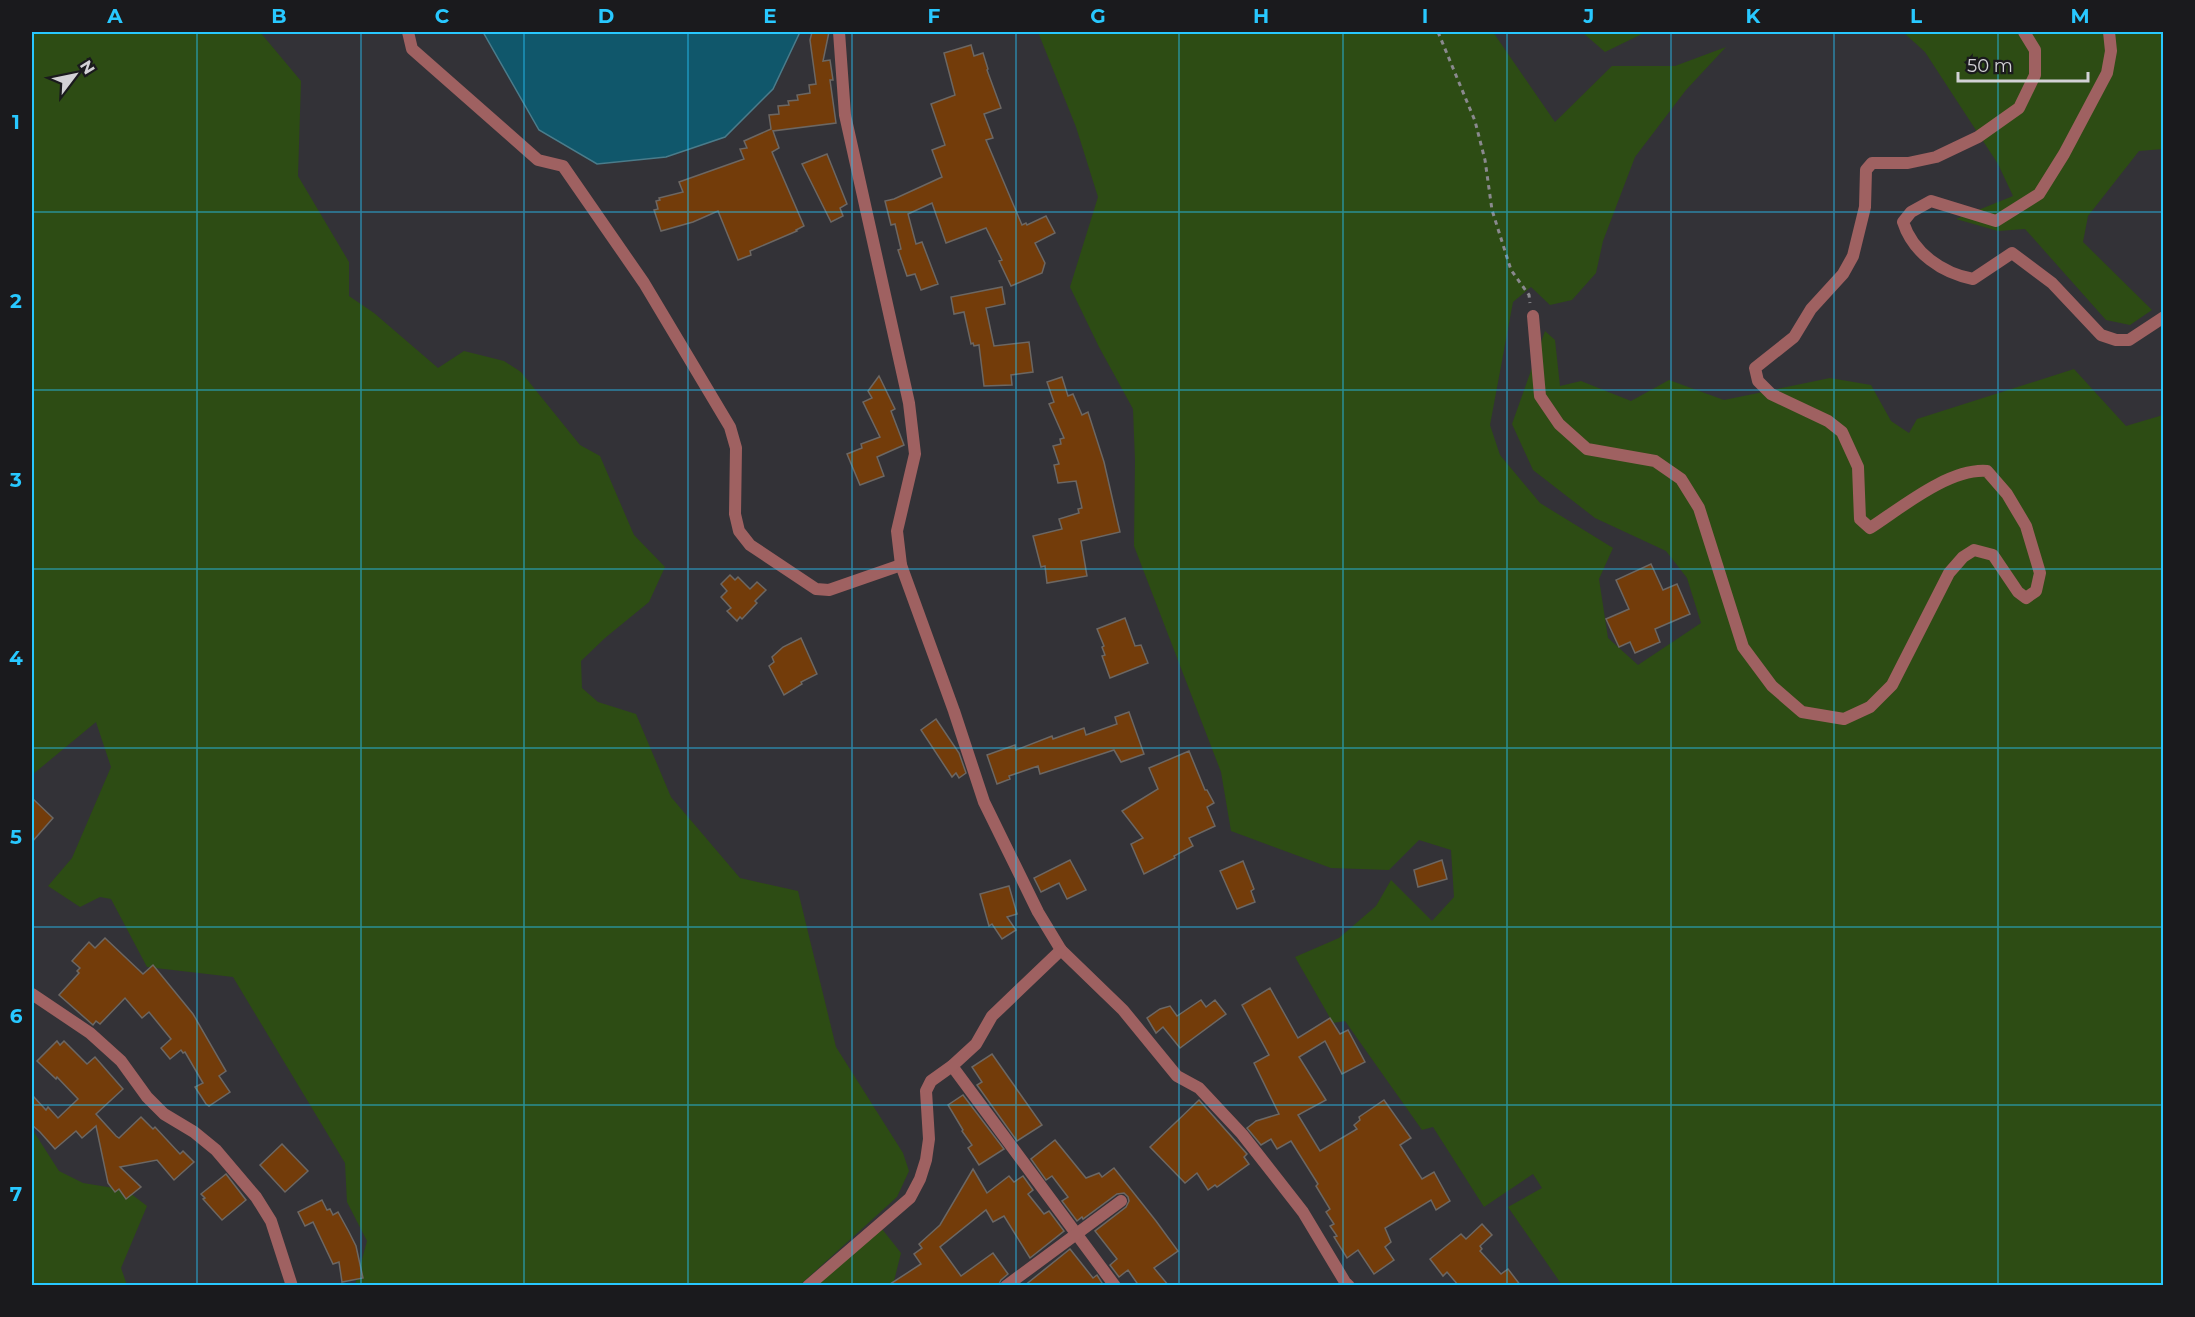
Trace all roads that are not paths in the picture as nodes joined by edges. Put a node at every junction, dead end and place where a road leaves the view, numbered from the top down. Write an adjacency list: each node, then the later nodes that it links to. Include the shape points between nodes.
1 (408, 32): 7 (street, via 412,49 538,160 563,166 644,283 730,427 736,448 735,514 750,545 816,589 829,590)
2 (839, 32): 7 (street, via 845,115 913,429 915,454 897,531)
3 (2024, 32): 5 (street, via 2035,50 2035,75 2019,108 1978,137 1936,157 1872,164 1866,170 1865,207 1853,256 1843,274 1811,309 1794,337 1755,368 1758,381 1771,394 1842,432 1858,467 1860,519 1870,528 1947,479 1976,470 1987,471 2007,494 2026,526 2040,573 2036,591 2026,598 2018,592 1993,555 1974,550 1963,557 1948,573 1892,685 1870,707 1844,719 1802,712 1772,686 1743,647 1699,508 1681,479 1654,461 1587,449 1559,424 1540,396)
4 (2109, 32): 6 (street, via 2107,73 2039,194 1996,221 1931,201 1911,212 1903,222 1908,238 1926,257 1955,275 1973,279 2012,253 2052,283 2101,335 2128,340)
5 (1533, 316)
6 (2163, 317)
7 (901, 565): 8 (street, via 984,802 1038,912)
8 (1062, 950): 10 (street, via 992,1016 976,1044); 13 (street, via 1123,1010 1177,1076 1199,1088 1242,1134 1303,1212)
9 (32, 994): 14 (street, via 90,1034 120,1061 164,1114 194,1131 216,1150 271,1221)
10 (952, 1066): 12 (street); 15 (street, via 931,1081 926,1091 927,1160 910,1198)
11 (1121, 1201): 12 (street)
12 (1077, 1234): 16 (street); 17 (street)
13 (1345, 1284)
14 (292, 1286)
15 (808, 1286)
16 (1006, 1286)
17 (1115, 1286)

